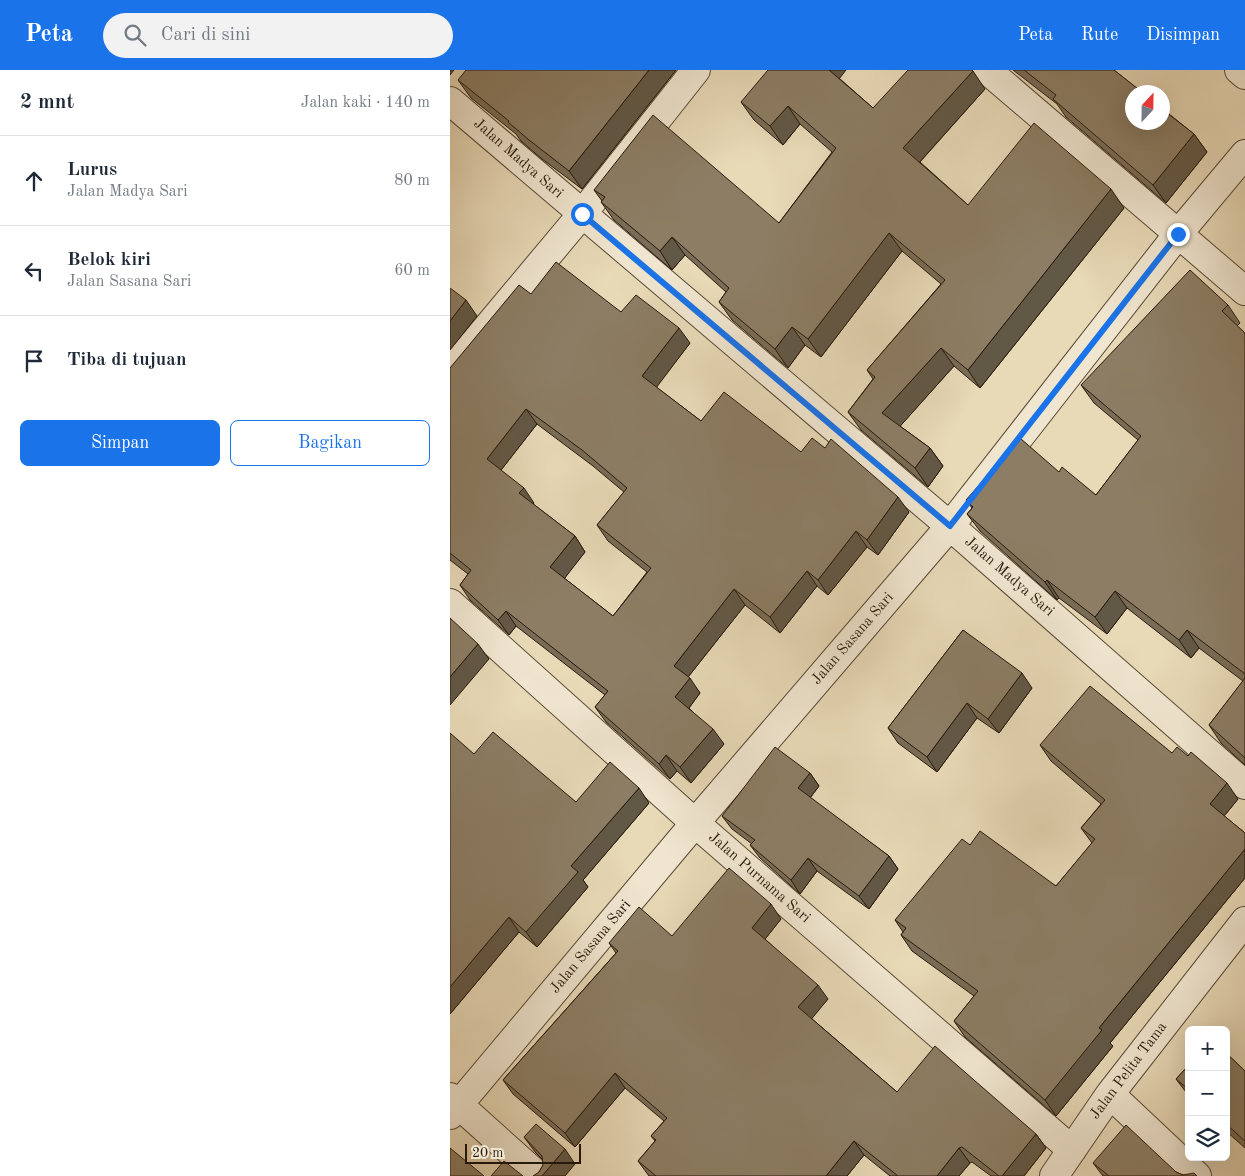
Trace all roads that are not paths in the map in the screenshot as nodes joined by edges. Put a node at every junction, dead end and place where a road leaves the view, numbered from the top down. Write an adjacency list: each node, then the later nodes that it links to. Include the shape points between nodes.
1 (696, 70): 7 (street)
2 (987, 70): 8 (street)
3 (1239, 70): 4 (street)
4 (1245, 75)
5 (454, 95): 7 (street, Jalan Madya Sari)
6 (1245, 154): 8 (street, Jalan Sasana Sari)
7 (582, 214): 10 (street); 11 (street, Jalan Madya Sari)
8 (1178, 234): 9 (street); 11 (street, Jalan Sasana Sari)
9 (1245, 290)
10 (450, 372)
11 (950, 526): 13 (street, Jalan Madya Sari); 14 (street, Jalan Sasana Sari)
12 (450, 603): 14 (street, Jalan Purnama Sari)
13 (1245, 785)
14 (695, 823): 17 (street, Jalan Sasana Sari); 18 (street, Jalan Purnama Sari)
15 (1245, 921): 16 (street, Jalan Pelita Tama)
16 (1110, 1094): 18 (street, Jalan Pelita Tama); 21 (street)
17 (453, 1106): 19 (street)
18 (1072, 1150): 20 (street, Jalan Pelita Tama)
19 (538, 1176)
20 (1054, 1176)
21 (1197, 1176)

